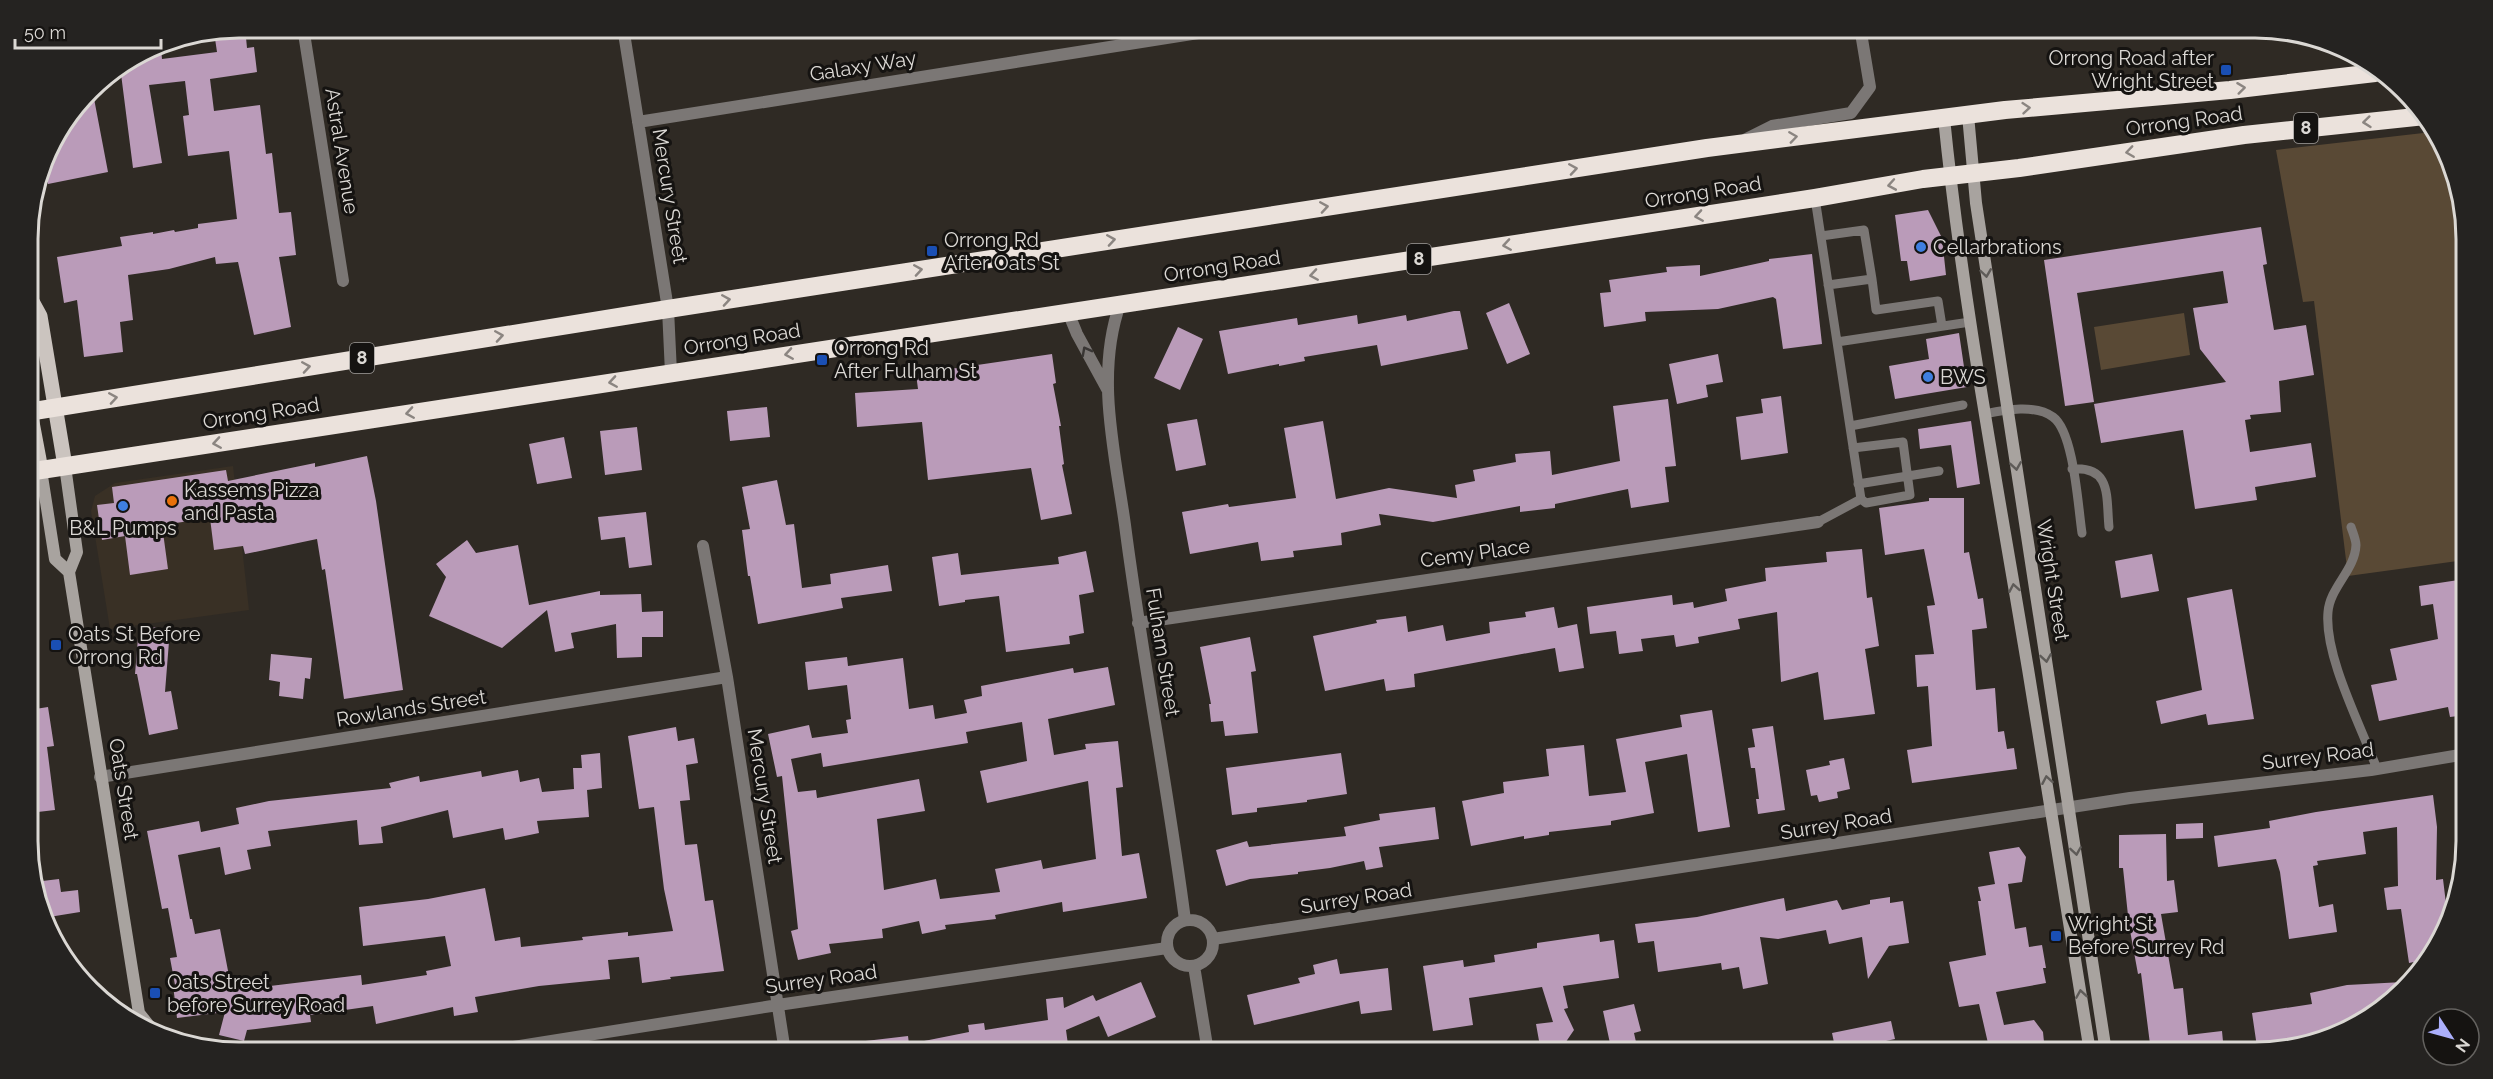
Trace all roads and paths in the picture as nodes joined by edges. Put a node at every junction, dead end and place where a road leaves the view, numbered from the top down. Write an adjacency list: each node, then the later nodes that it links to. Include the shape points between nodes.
1 (305, 38): 16 (street, Astral Avenue)
2 (625, 38): 9 (street, Mercury Street)
3 (1167, 38): 9 (street, Galaxy Way)
4 (1862, 38): 10 (street, via 1870,87 1851,113 1772,126)
5 (2369, 74): 6 (highway, Orrong Road / 8, one-way to 5)
6 (1968, 115): 8 (highway, Orrong Road / 8); 11 (street, Wright Street)
7 (2415, 117): 11 (highway, Orrong Road / 8, one-way to 11, via 2244,135)
8 (1944, 118): 10 (highway, Orrong Road / 8, one-way to 8); 12 (street, Wright Street)
9 (638, 122): 19 (street, Mercury Street)
10 (1735, 145): 19 (highway, Orrong Road / 8, one-way to 10)
11 (1973, 173): 12 (highway, Orrong Road / 8); 30 (street, Wright Street, one-way to 30)
12 (1950, 176): 13 (highway, Orrong Road / 8, one-way to 13); 22 (street, Wright Street)
13 (1815, 198): 14 (lane); 18 (highway, Orrong Road / 8, one-way to 18)
14 (1821, 236): 15 (lane, via 1864,230); 17 (lane)
15 (1872, 279): 17 (lane); 23 (lane, via 1876,310 1938,301)
16 (343, 281)
17 (1828, 285): 24 (lane)
18 (1120, 304): 21 (highway, Orrong Road / 8); 26 (street, Fulham Street, via 1112,329)
19 (668, 309): 25 (street, Mercury Street); 28 (highway, Orrong Road / 8, one-way to 19)
20 (38, 312): 28 (main road, Oats Street)
21 (1068, 312): 25 (highway, Orrong Road / 8, one-way to 25); 26 (street, Fulham Street, one-way to 21)
22 (1970, 322): 23 (lane); 31 (street, Wright Street)
23 (1942, 326): 24 (lane)
24 (1837, 342): 32 (lane)
25 (671, 373): 34 (highway, Orrong Road / 8, one-way to 34)
26 (1107, 390): 48 (street, Fulham Street)
27 (1963, 405): 32 (lane)
28 (56, 407): 29 (highway, Orrong Road / 8); 34 (main road, Oats Street)
29 (38, 408)
30 (2007, 410): 31 (lane); 35 (lane, via 2039,411 2053,417 2064,429); 53 (street, Wright Street, one-way to 53)
31 (1984, 414): 54 (street, Wright Street, one-way to 31)
32 (1850, 426): 33 (lane)
33 (1853, 448): 38 (lane, via 1903,442); 39 (lane)
34 (66, 466): 36 (highway, Orrong Road / 8); 47 (street, Oats Street, via 77,552)
35 (2073, 469): 43 (lane, via 2096,471 2104,481); 45 (lane)
36 (38, 470)
37 (1939, 471): 38 (lane)
38 (1907, 476): 39 (lane); 41 (lane, via 1910,495 1866,503)
39 (1858, 484): 41 (lane)
40 (38, 488): 47 (street, Oats Street, via 55,559)
41 (1861, 499): 42 (lane)
42 (1818, 522): 48 (street, Cemy Place)
43 (2109, 527)
44 (2351, 527): 51 (lane, via 2355,546 2352,562 2334,590 2328,629 2337,669)
45 (2082, 533)
46 (703, 546): 49 (street, Mercury Street)
47 (69, 572): 52 (street, Oats Street)
48 (1138, 623): 55 (street, Fulham Street)
49 (728, 677): 52 (street, Rowlands Street); 59 (street, Mercury Street)
50 (2456, 756): 51 (street, Surrey Road)
51 (2377, 769): 53 (street, Surrey Road)
52 (100, 777): 60 (street, Oats Street)
53 (2069, 807): 54 (street, Surrey Road); 62 (street, Wright Street, one-way to 62)
54 (2052, 810): 56 (street, Surrey Road); 61 (street, Wright Street, one-way to 54)
55 (1185, 920): 56 (street, via 1200,922); 57 (street, via 1173,928)
56 (1213, 939): 58 (street, via 1209,957)
57 (1167, 948): 58 (street, via 1177,963); 59 (street, Surrey Road)
58 (1194, 966): 65 (street)
59 (778, 1005): 63 (street, Surrey Road); 64 (street, Mercury Street)
60 (138, 1015)
61 (2088, 1041)
62 (2104, 1041)
63 (545, 1042)
64 (783, 1042)
65 (1206, 1042)

